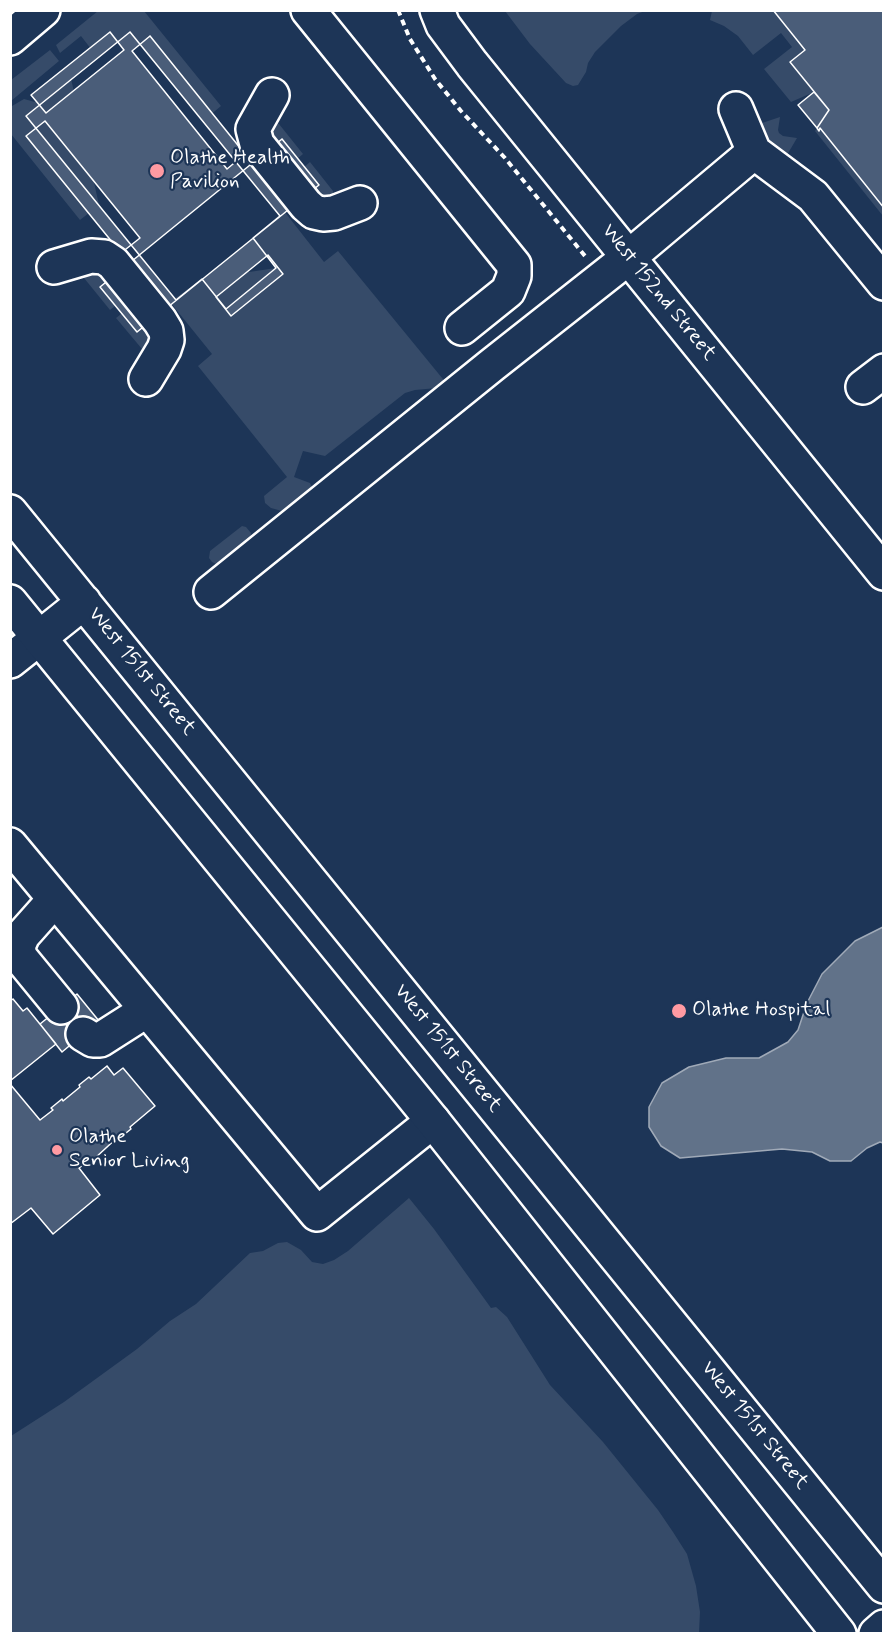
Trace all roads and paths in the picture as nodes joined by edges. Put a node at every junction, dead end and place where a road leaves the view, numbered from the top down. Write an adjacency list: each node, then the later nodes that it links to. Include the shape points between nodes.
1 (43, 10): 5 (main road)
2 (308, 10): 14 (main road, via 514,265 508,291)
3 (398, 10): 11 (path, via 410,39 435,79)
4 (437, 10): 10 (main road, West 152nd Street, via 443,25 472,64)
5 (10, 38)
6 (272, 95): 9 (main road, via 253,129 257,144 278,170 314,212 333,213)
7 (736, 109): 8 (main road)
8 (754, 152): 10 (main road); 13 (main road, via 813,196)
9 (360, 203)
10 (629, 257): 17 (main road, West 152nd Street); 18 (main road)
11 (587, 258)
12 (54, 267): 15 (main road, via 91,256 104,257 120,271 166,331 164,349)
13 (884, 282)
14 (462, 328)
15 (146, 379)
16 (10, 512): 20 (main road, West 151st Street)
17 (884, 573)
18 (211, 592)
19 (10, 602): 21 (main road)
20 (84, 602): 21 (main road); 29 (main road, West 151st Street)
21 (39, 638): 22 (main road); 28 (main road)
22 (10, 661)
23 (10, 845): 24 (main road)
24 (55, 899): 25 (main road, via 18,946 20,957); 26 (main road)
25 (61, 1007)
26 (147, 1010): 27 (main road, via 100,1040); 28 (main road, via 317,1214)
27 (83, 1034)
28 (433, 1121): 31 (main road)
29 (884, 1586)
30 (884, 1627): 32 (main road)
31 (840, 1634)
32 (876, 1634)

